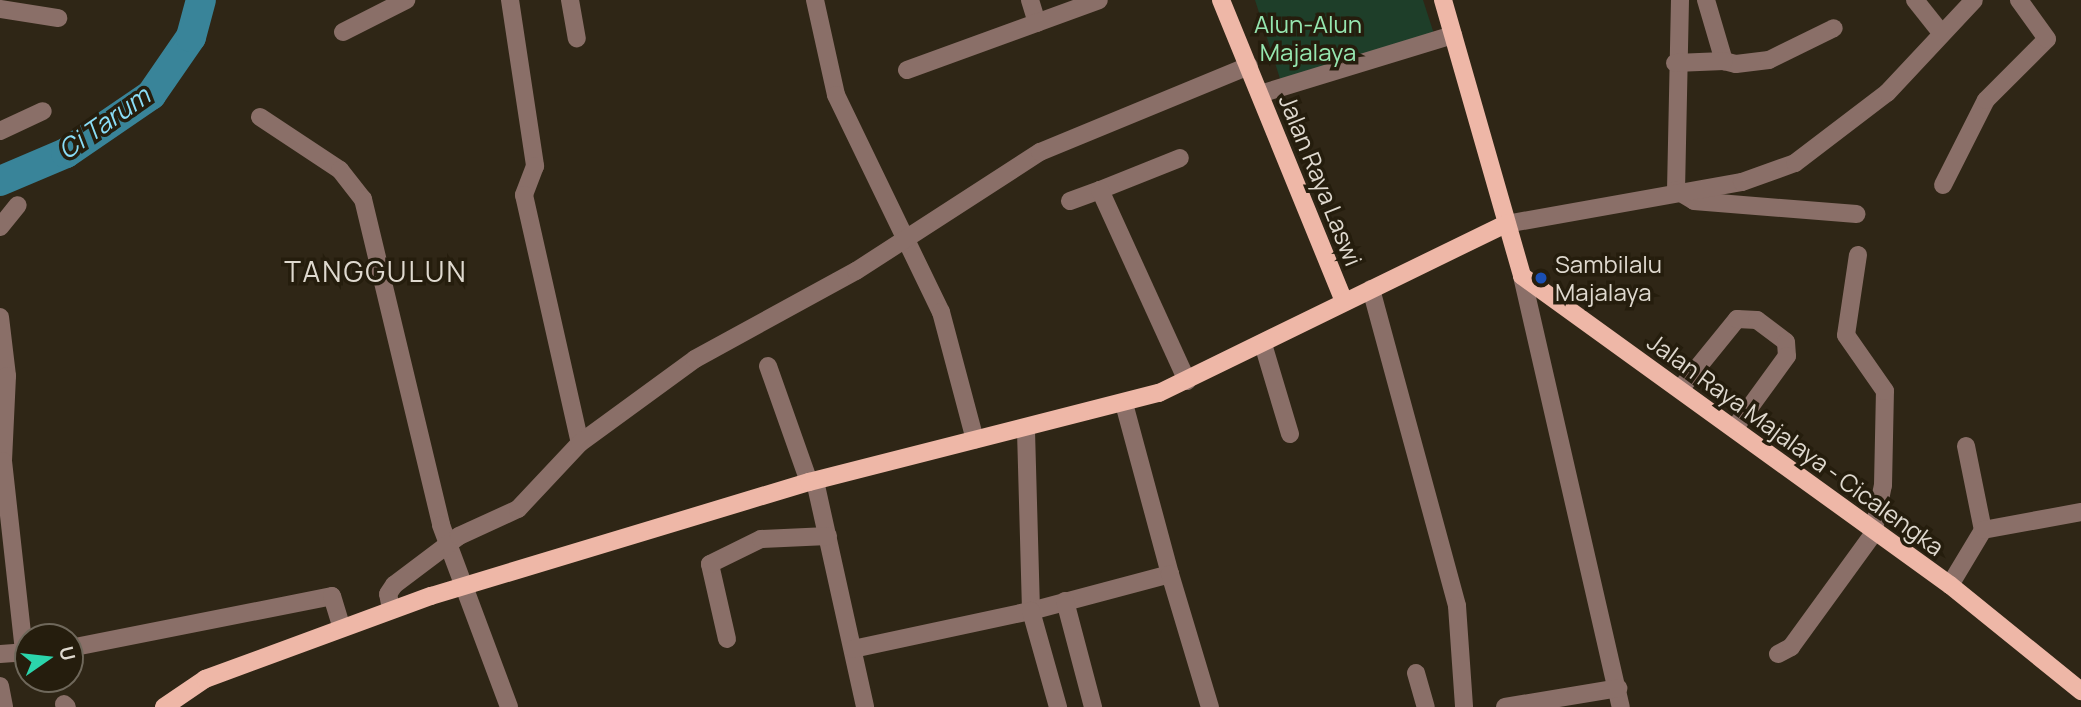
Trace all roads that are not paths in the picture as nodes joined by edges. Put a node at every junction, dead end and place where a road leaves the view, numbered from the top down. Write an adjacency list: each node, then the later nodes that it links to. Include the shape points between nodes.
1 (406, 0): 18 (street)
2 (510, 0): 55 (street, via 534,166 525,202)
3 (570, 0): 21 (street)
4 (815, 0): 39 (street, via 836,95)
5 (1030, 0): 16 (street)
6 (1099, 0): 16 (street)
7 (1221, 0): 24 (main road, Jalan Raya Laswi)
8 (1443, 0): 20 (main road)
9 (1681, 0): 23 (street)
10 (1706, 0): 22 (street)
11 (1915, 0): 19 (street)
12 (1974, 0): 19 (street)
13 (2020, 0): 31 (street, via 2047,39 2003,76)
14 (0, 9): 15 (street)
15 (58, 18)
16 (1037, 23): 25 (street)
17 (1834, 28): 22 (street, via 1758,63)
18 (343, 32)
19 (1942, 34): 33 (street, via 1887,93 1795,163 1742,182)
20 (1453, 35): 26 (street); 38 (main road)
21 (577, 38)
22 (1724, 61): 23 (street)
23 (1675, 63): 33 (street)
24 (1249, 66): 26 (main road, Jalan Raya Laswi); 39 (street, via 1040,152)
25 (907, 70)
26 (1260, 94): 43 (main road, Jalan Raya Laswi)
27 (43, 111): 29 (street)
28 (260, 117): 62 (street, via 340,170 363,199)
29 (0, 131)
30 (1180, 158): 32 (street)
31 (1943, 185)
32 (1100, 190): 34 (street); 47 (street)
33 (1676, 190): 36 (street, via 1694,201); 38 (street)
34 (1070, 201)
35 (18, 205): 37 (street)
36 (1856, 214)
37 (0, 227)
38 (1507, 228): 41 (main road); 42 (main road)
39 (907, 236): 54 (street, via 954,350); 55 (street, via 695,359)
40 (1857, 255): 59 (street, via 1846,335 1885,391 1883,485)
41 (1520, 271): 48 (main road, Jalan Raya Majalaya - Cicalengka); 77 (street)
42 (1371, 289): 43 (main road); 87 (street, via 1457,606)
43 (1344, 302): 45 (main road)
44 (0, 317): 49 (street)
45 (1268, 358): 47 (main road); 52 (street)
46 (768, 366): 57 (street)
47 (1187, 381): 50 (main road)
48 (1681, 388): 51 (main road, Jalan Raya Majalaya - Cicalengka); 51 (street, via 1731,322 1749,317 1786,342 1787,356)
49 (3, 395): 69 (street, via 3,461)
50 (1124, 404): 53 (main road); 63 (street)
51 (1734, 429): 59 (main road, Jalan Raya Majalaya - Cicalengka)
52 (1290, 434)
53 (1027, 435): 54 (main road); 68 (street, via 1031,467 1025,523)
54 (975, 440): 57 (main road)
55 (580, 443): 62 (street, via 518,509)
56 (1966, 446): 60 (street)
57 (812, 482): 61 (street); 65 (main road)
58 (2081, 512): 60 (street)
59 (1869, 530): 64 (main road, Jalan Raya Majalaya - Cicalengka); 74 (street, via 1791,647)
60 (1983, 530): 64 (street)
61 (827, 531): 71 (street, via 761,539 710,564); 73 (street)
62 (447, 544): 65 (street); 67 (street, via 390,589)
63 (1170, 574): 66 (street); 85 (street)
64 (1950, 585): 78 (main road, Jalan Raya Majalaya - Cicalengka)
65 (464, 586): 67 (main road); 81 (street)
66 (1065, 601): 68 (street); 84 (street)
67 (390, 608): 70 (main road)
68 (1031, 611): 73 (street); 83 (street)
69 (21, 623)
70 (341, 626): 72 (street, via 332,596); 80 (main road, via 205,680)
71 (727, 639)
72 (84, 645)
73 (853, 649): 82 (street)
74 (1778, 653)
75 (1416, 673): 86 (street)
76 (0, 686): 79 (street)
77 (1618, 688): 88 (street); 89 (street)
78 (2081, 691)
79 (4, 707)
80 (164, 707)
81 (509, 707)
82 (865, 707)
83 (1058, 707)
84 (1093, 707)
85 (1210, 707)
86 (1426, 707)
87 (1464, 707)
88 (1505, 707)
89 (1622, 707)

